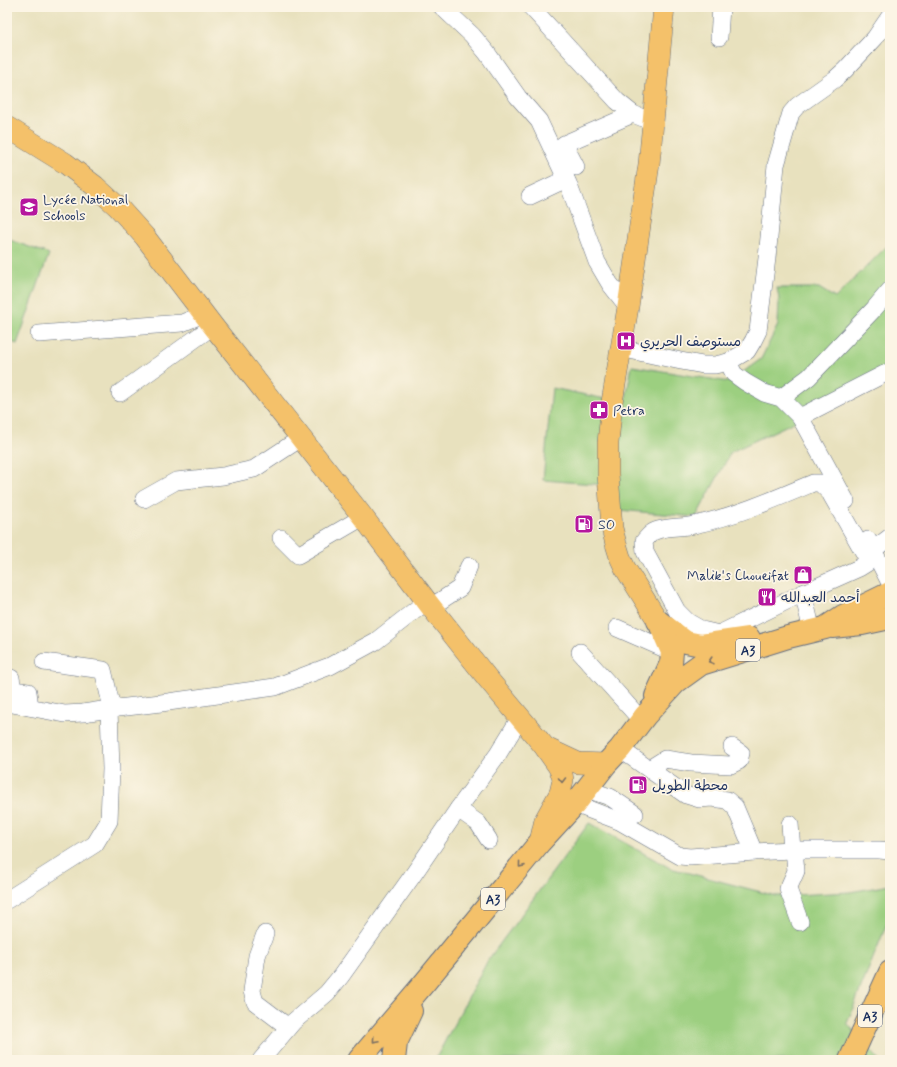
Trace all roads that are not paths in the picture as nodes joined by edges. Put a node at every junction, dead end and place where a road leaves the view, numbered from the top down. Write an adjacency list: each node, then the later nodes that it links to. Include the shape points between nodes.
1 (442, 7): 10 (street, via 472,35 518,97 540,121)
2 (532, 7): 7 (street, via 617,101)
3 (664, 7): 8 (main road)
4 (721, 7): 6 (street)
5 (890, 16): 17 (street, via 875,38 846,70 797,106 792,113 776,165 758,331 747,351)
6 (719, 37)
7 (633, 114): 8 (street); 10 (street, via 564,144)
8 (653, 122): 13 (main road)
9 (7, 127): 14 (main road, via 65,162 118,207 145,237)
10 (571, 173): 11 (street); 13 (street, via 598,262 610,284)
11 (530, 196)
12 (890, 290): 20 (street, via 808,377)
13 (628, 307): 16 (main road)
14 (208, 320): 15 (street); 19 (street); 22 (main road)
15 (39, 334)
16 (620, 348): 17 (street, via 703,365); 34 (main road, via 608,443 612,528 625,568)
17 (728, 362): 20 (street, via 734,374 745,382 764,393)
18 (890, 371): 21 (street)
19 (120, 393)
20 (781, 398): 21 (street)
21 (800, 417): 27 (street)
22 (301, 438): 23 (street, via 254,469 223,476 176,480); 24 (main road)
23 (144, 499)
24 (363, 517): 26 (street, via 298,555); 32 (main road)
25 (890, 537): 27 (street)
26 (281, 538)
27 (873, 550): 29 (street)
28 (469, 566): 32 (street, via 460,588)
29 (890, 583)
30 (890, 592): 36 (highway, A3)
31 (803, 593): 31 (street, via 867,563 866,556 830,493 820,483 813,483 734,514 693,525 654,531 644,541 645,552 677,611 688,622 702,630 719,634); 36 (street)
32 (429, 604): 44 (street, via 376,641 330,666 275,687); 45 (main road)
33 (890, 618): 36 (highway)
34 (658, 621): 37 (highway, via 686,642 701,645 752,638); 39 (highway)
35 (617, 628): 39 (street)
36 (818, 629): 37 (highway, A3)
37 (788, 637): 46 (highway, A3, one-way to 46, via 701,664 676,682)
38 (580, 652): 46 (street)
39 (672, 652): 46 (highway, via 671,664)
40 (44, 662): 44 (street, via 103,670)
41 (7, 677): 43 (street, via 11,678 13,690 28,692)
42 (7, 703): 43 (street)
43 (30, 707): 44 (street, via 65,714)
44 (111, 709): 60 (street, via 109,822 95,844)
45 (520, 718): 47 (main road); 52 (street, via 498,754)
46 (643, 718): 49 (highway, A3)
47 (544, 746): 49 (main road, via 578,763); 56 (main road, one-way to 56, via 558,766 563,780 560,793 545,820)
48 (732, 747): 50 (street, via 741,753 739,761 731,765 665,759)
49 (613, 756): 50 (street); 51 (highway, A3)
50 (649, 769): 59 (street, via 686,795 727,800 735,807)
51 (580, 797): 53 (street, via 610,797); 56 (highway, A3); 59 (street, via 680,856)
52 (458, 809): 55 (street, via 478,823); 65 (street, via 341,976)
53 (635, 814)
54 (790, 824): 57 (street)
55 (489, 840)
56 (540, 842): 64 (highway, A3, one-way to 64)
57 (793, 850): 58 (street); 59 (street); 61 (street, via 796,871 788,889)
58 (890, 851)
59 (754, 852)
60 (7, 900)
61 (800, 922)
62 (265, 934): 65 (street, via 257,956 252,991 255,1002)
63 (890, 972): 69 (highway, A3)
64 (426, 981): 67 (highway, A3, one-way to 67); 68 (highway, via 396,1043)
65 (288, 1027): 66 (street)
66 (261, 1060)
67 (359, 1060)
68 (394, 1060)
69 (850, 1060)

